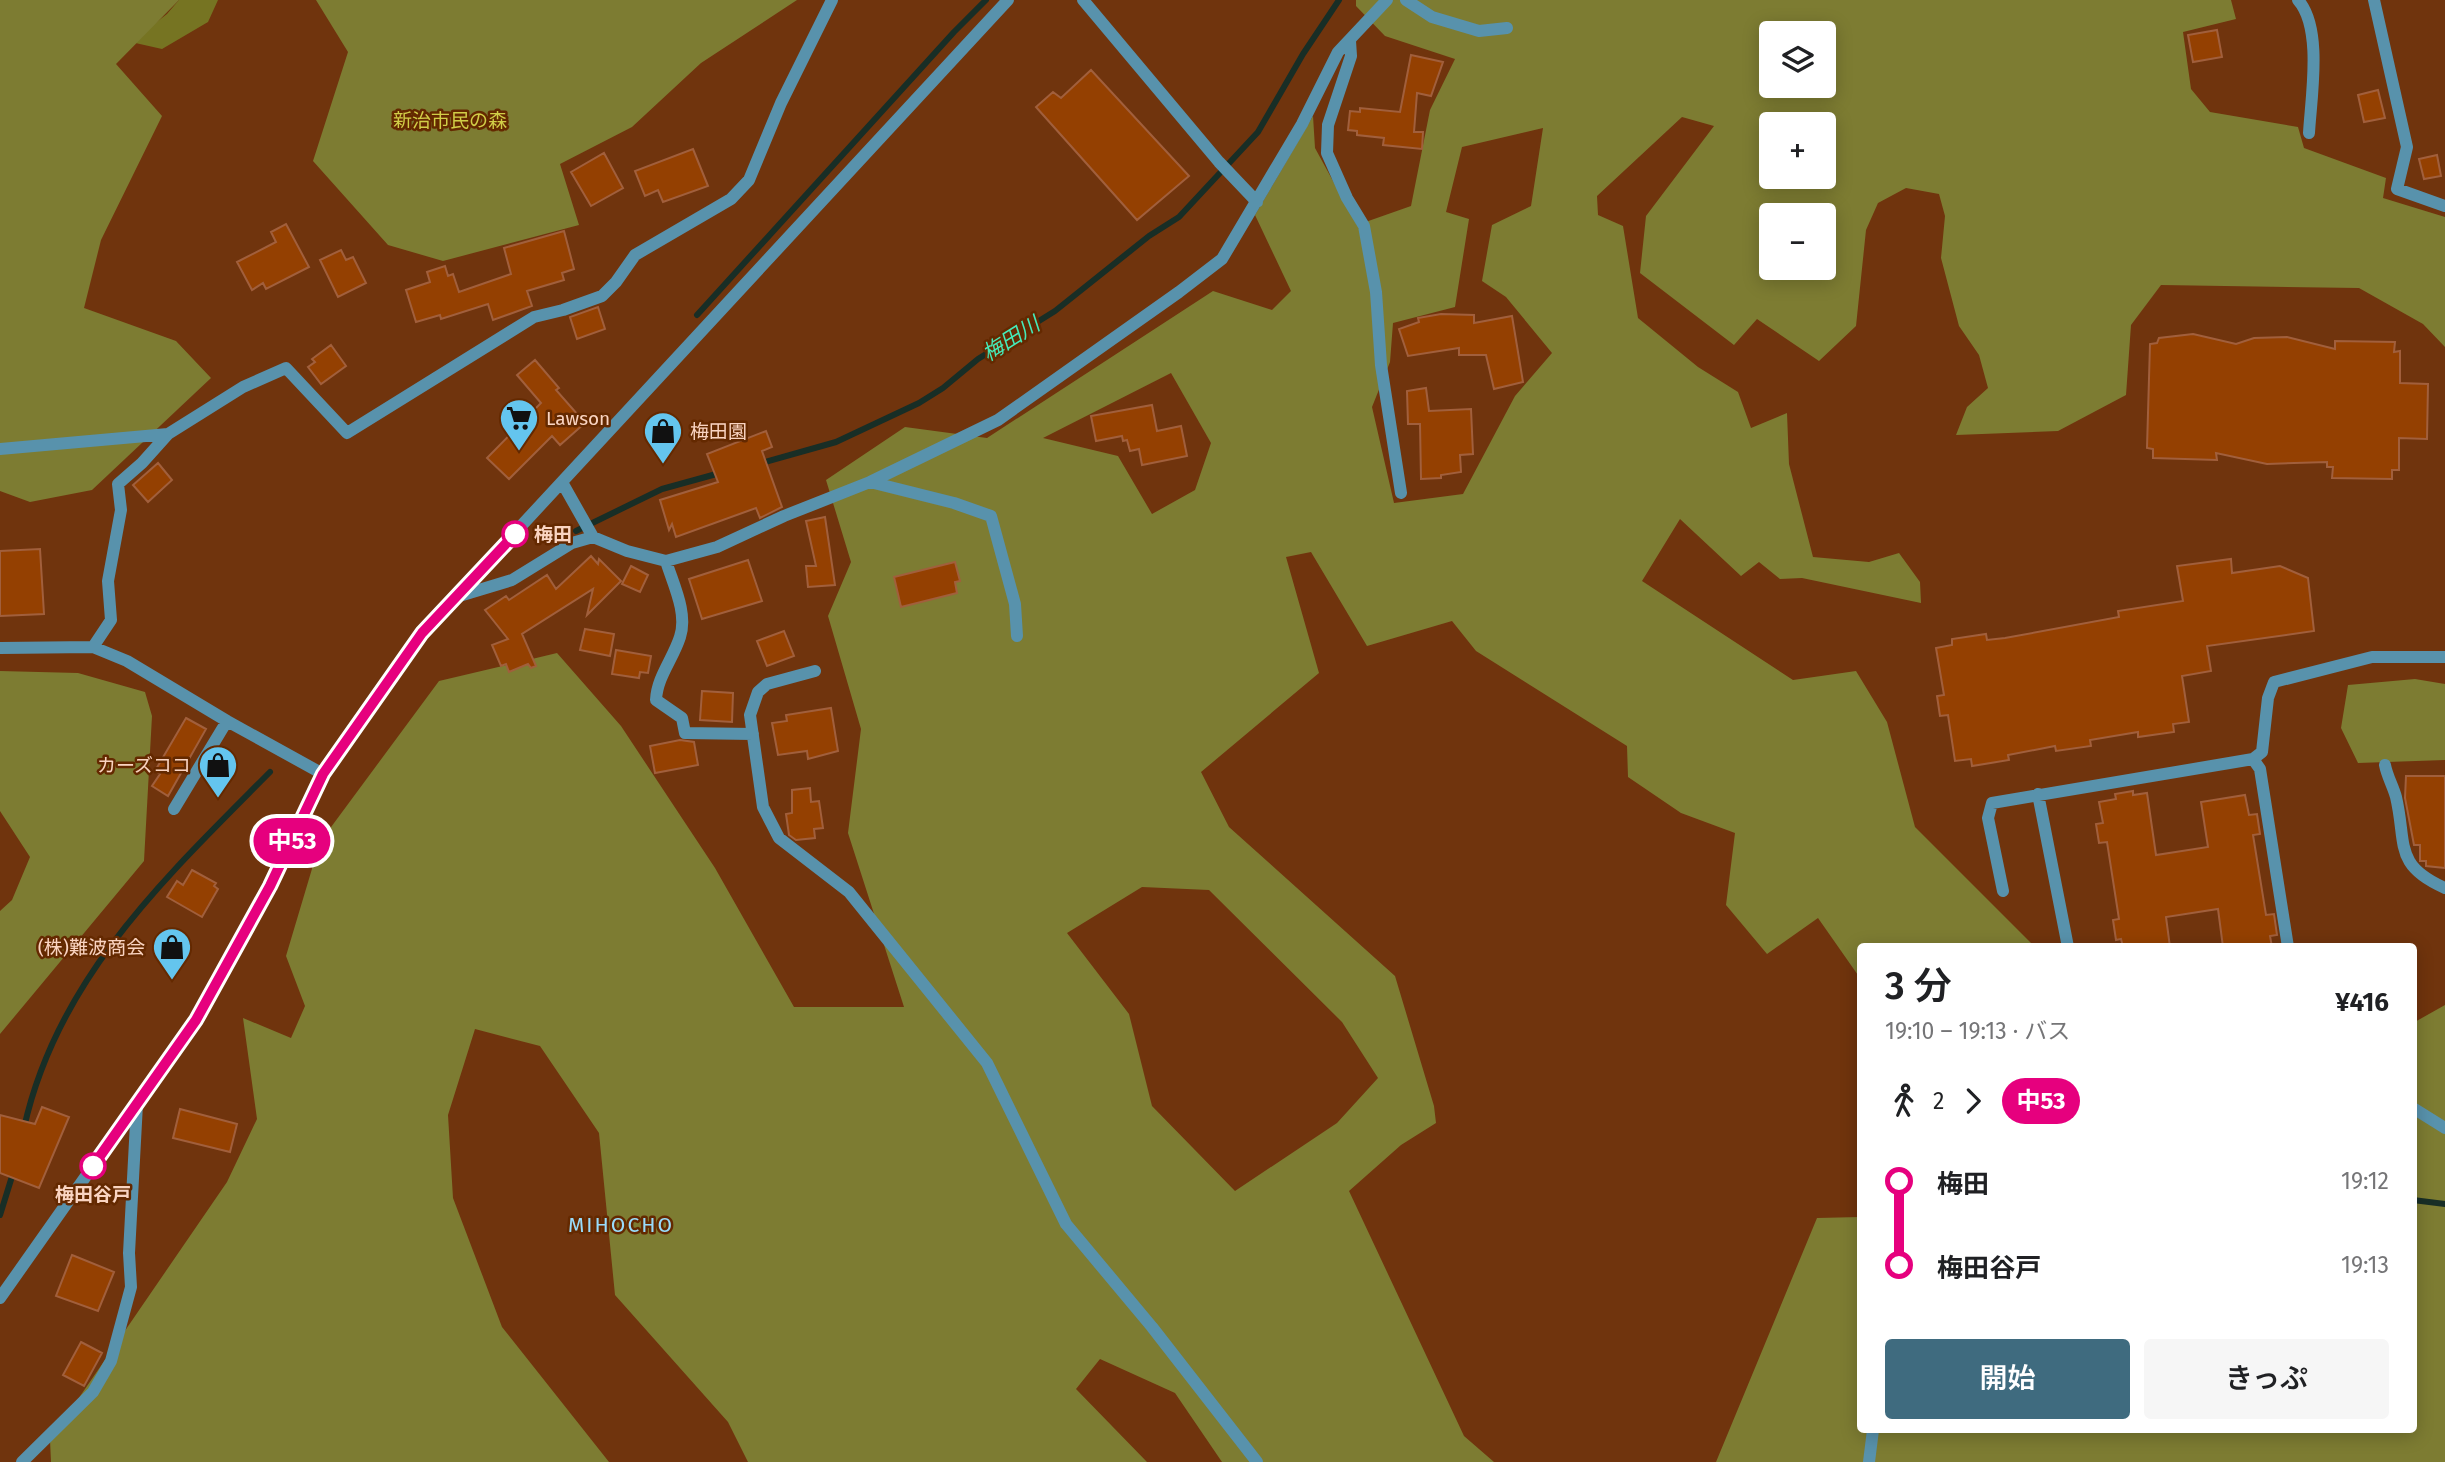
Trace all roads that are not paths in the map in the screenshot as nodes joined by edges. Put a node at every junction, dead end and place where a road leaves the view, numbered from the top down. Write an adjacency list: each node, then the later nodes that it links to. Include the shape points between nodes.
1 (832, 0): 13 (street, via 749,180 730,198 635,255 602,296 534,317 347,433 286,368 243,387)
2 (1008, 0): 16 (street)
3 (1083, 0): 11 (street)
4 (1387, 0): 9 (street)
5 (1406, 0): 8 (street, via 1432,17 1479,31)
6 (2298, 0): 10 (street, via 2313,38)
7 (2374, 0): 12 (street, via 2406,147 2397,189)
8 (1507, 28)
9 (1350, 41): 11 (street, via 1338,52); 17 (street, via 1351,56 1328,125 1327,153 1364,226)
10 (2309, 133)
11 (1257, 202): 15 (street, via 1222,259 1179,292 998,420)
12 (2445, 206)
13 (168, 434): 14 (street); 22 (street, via 118,484 121,510 108,581 111,620)
14 (0, 449)
15 (870, 482): 19 (street, via 717,547); 21 (street, via 991,516 1015,604)
16 (563, 484): 18 (street); 20 (street)
17 (1401, 493)
18 (592, 536): 19 (street); 20 (street, via 572,543 512,580)
19 (666, 561): 27 (street, via 682,615 681,635 656,700 682,718 685,733)
20 (455, 598): 30 (street, via 422,633)
21 (1017, 636)
22 (93, 647): 23 (street); 26 (street, via 127,661)
23 (0, 648)
24 (2445, 657): 28 (street, via 2372,657 2274,682 2262,752)
25 (815, 671): 27 (street, via 767,684 758,692 750,715)
26 (227, 721): 30 (street); 32 (street)
27 (753, 734): 43 (street, via 763,807 779,838 849,892 988,1063 1066,1224)
28 (2253, 759): 31 (street); 36 (street, via 2260,769)
29 (2385, 765): 33 (street, via 2395,793 2405,857 2423,878)
30 (323, 774): 37 (street, via 270,886 196,1020)
31 (2038, 794): 34 (street, via 1992,803 1989,818); 35 (street)
32 (174, 809)
33 (2445, 888)
34 (2003, 891)
35 (2067, 943)
36 (2287, 943)
37 (137, 1104): 40 (street); 42 (street, via 131,1287 111,1361 93,1392)
38 (2417, 1110): 39 (street)
39 (2445, 1128)
40 (0, 1298)
41 (1873, 1433): 44 (street)
42 (22, 1462)
43 (1257, 1462)
44 (1869, 1462)

